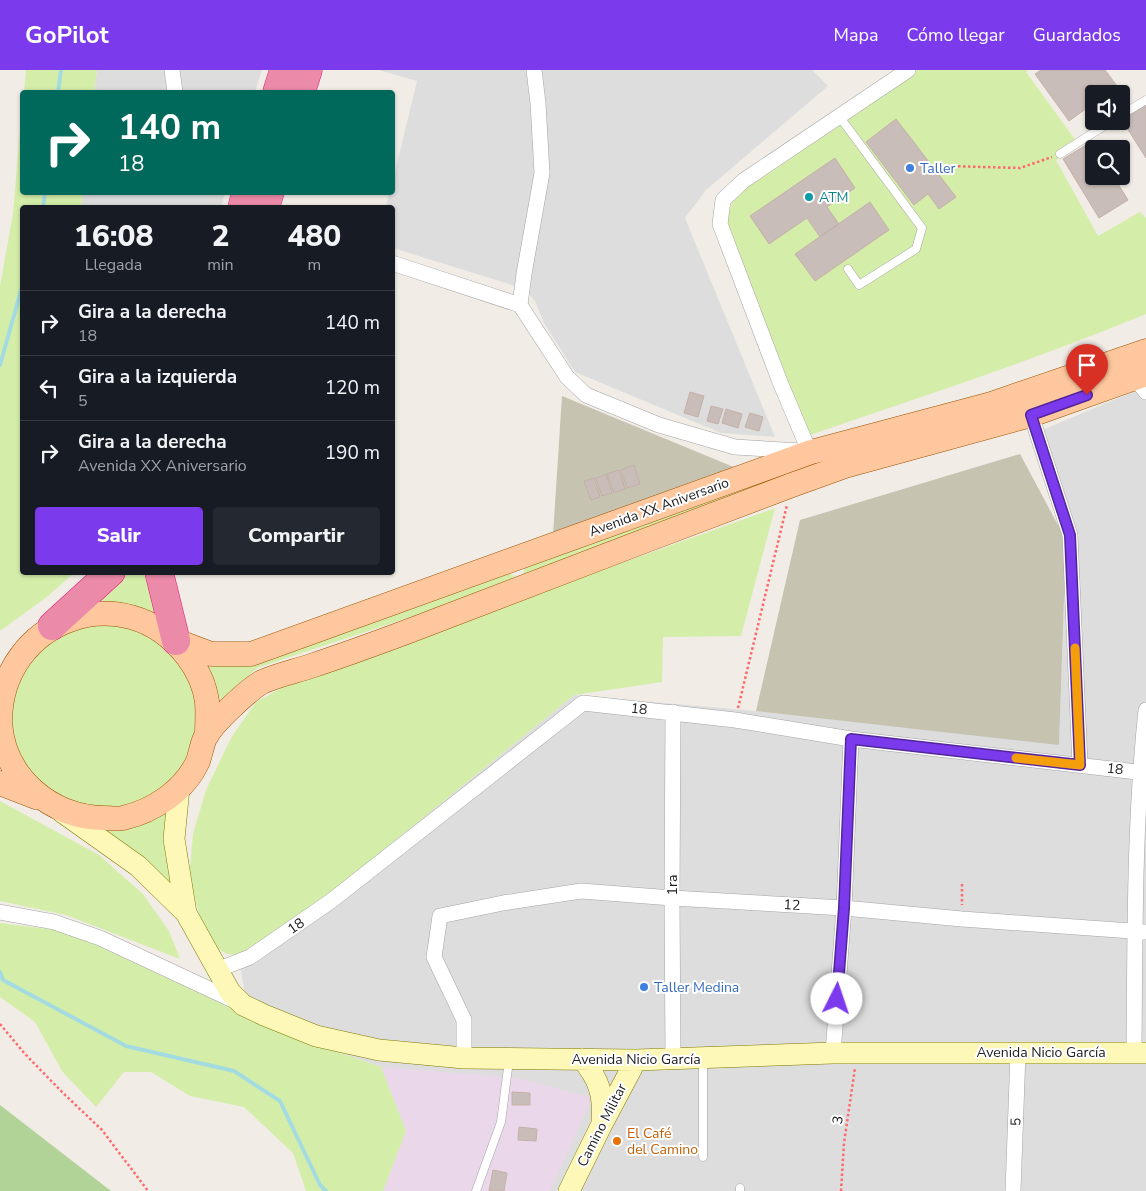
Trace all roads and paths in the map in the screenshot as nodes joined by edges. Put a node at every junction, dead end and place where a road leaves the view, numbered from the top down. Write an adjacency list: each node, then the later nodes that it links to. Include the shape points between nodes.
1 (172, 70): 6 (street)
2 (284, 70): 7 (highway)
3 (308, 70): 8 (highway)
4 (534, 70): 17 (street, via 542,173)
5 (908, 70): 11 (street)
6 (174, 90)
7 (278, 90)
8 (302, 90)
9 (1146, 100): 10 (lane)
10 (1130, 110)
11 (839, 116): 16 (lane, via 922,228 916,249 859,285); 21 (street, via 743,181 723,200 720,224 780,382)
12 (1098, 130): 13 (lane)
13 (1060, 154): 14 (path, via 1020,168)
14 (948, 166)
15 (395, 264): 17 (street)
16 (848, 269)
17 (520, 305): 21 (street, via 567,377 586,395 659,425 735,447)
18 (1146, 351): 21 (main road, Avenida XX Aniversario, via 991,404)
19 (1142, 381): 20 (main road, Avenida XX Aniversario)
20 (1031, 415): 22 (main road, Avenida XX Aniversario); 34 (street, via 1070,535)
21 (811, 452): 22 (street); 27 (main road, Avenida XX Aniversario, via 251,654 211,654)
22 (846, 466): 23 (main road, Avenida XX Aniversario)
23 (792, 485): 31 (path); 32 (main road, Avenida XX Aniversario, via 361,649 261,683 228,710)
24 (108, 575): 26 (highway)
25 (160, 575): 27 (highway)
26 (52, 626): 27 (main road, via 83,614 117,613 148,622); 28 (main road, via 30,643)
27 (176, 641): 32 (main road, via 197,668 205,693)
28 (6, 671): 38 (main road, via 0,724 7,753 21,779)
29 (1146, 710): 35 (street)
30 (673, 712): 31 (street, 18); 41 (street, 1ra); 47 (street, 18, via 583,703 331,901 250,957)
31 (735, 720): 33 (street, 18)
32 (206, 735): 37 (main road, via 197,764)
33 (851, 739): 34 (street, 18); 42 (street)
34 (1080, 765): 35 (street, 18)
35 (1143, 772): 39 (street)
36 (0, 783): 38 (main road)
37 (179, 788): 38 (main road, via 152,808 121,818 88,818); 44 (main road, via 174,839)
38 (49, 804): 44 (main road, via 138,866)
39 (1142, 838): 46 (street)
40 (962, 884): 45 (path)
41 (672, 898): 42 (street, 12); 54 (street, 1ra); 55 (street, 12, via 581,891 440,916 434,957 464,1020)
42 (844, 908): 45 (street, 12); 52 (street)
43 (0, 912): 48 (street, via 54,922 100,938)
44 (186, 913): 47 (main road, Avenida Nicio García)
45 (962, 919): 46 (street, 12)
46 (1140, 931): 50 (street)
47 (218, 970): 48 (main road, Avenida Nicio García, via 230,992)
48 (243, 1005): 55 (main road, Avenida Nicio García, via 316,1036 379,1050)
49 (0, 1024): 62 (path, via 31,1061 102,1130)
50 (1142, 1050): 51 (main road, Avenida Nicio García)
51 (1018, 1052): 53 (main road, Avenida Nicio García); 66 (street, 5)
52 (833, 1053): 53 (main road, Avenida Nicio García); 57 (main road, Avenida Nicio García)
53 (858, 1053): 65 (path, 3, via 844,1143)
54 (673, 1057): 57 (main road, Avenida Nicio García); 59 (main road, Avenida Nicio García)
55 (464, 1058): 56 (main road, Avenida Nicio García)
56 (509, 1058): 58 (main road, Avenida Nicio García); 63 (lane, via 501,1122)
57 (703, 1058): 61 (lane)
58 (582, 1059): 59 (main road, Avenida Nicio García); 60 (main road, via 597,1081 603,1102)
59 (636, 1060): 60 (main road, Camino Militar)
60 (602, 1124): 64 (main road, Camino Militar)
61 (703, 1157)
62 (148, 1191)
63 (476, 1191)
64 (569, 1191)
65 (841, 1191)
66 (1013, 1191)

